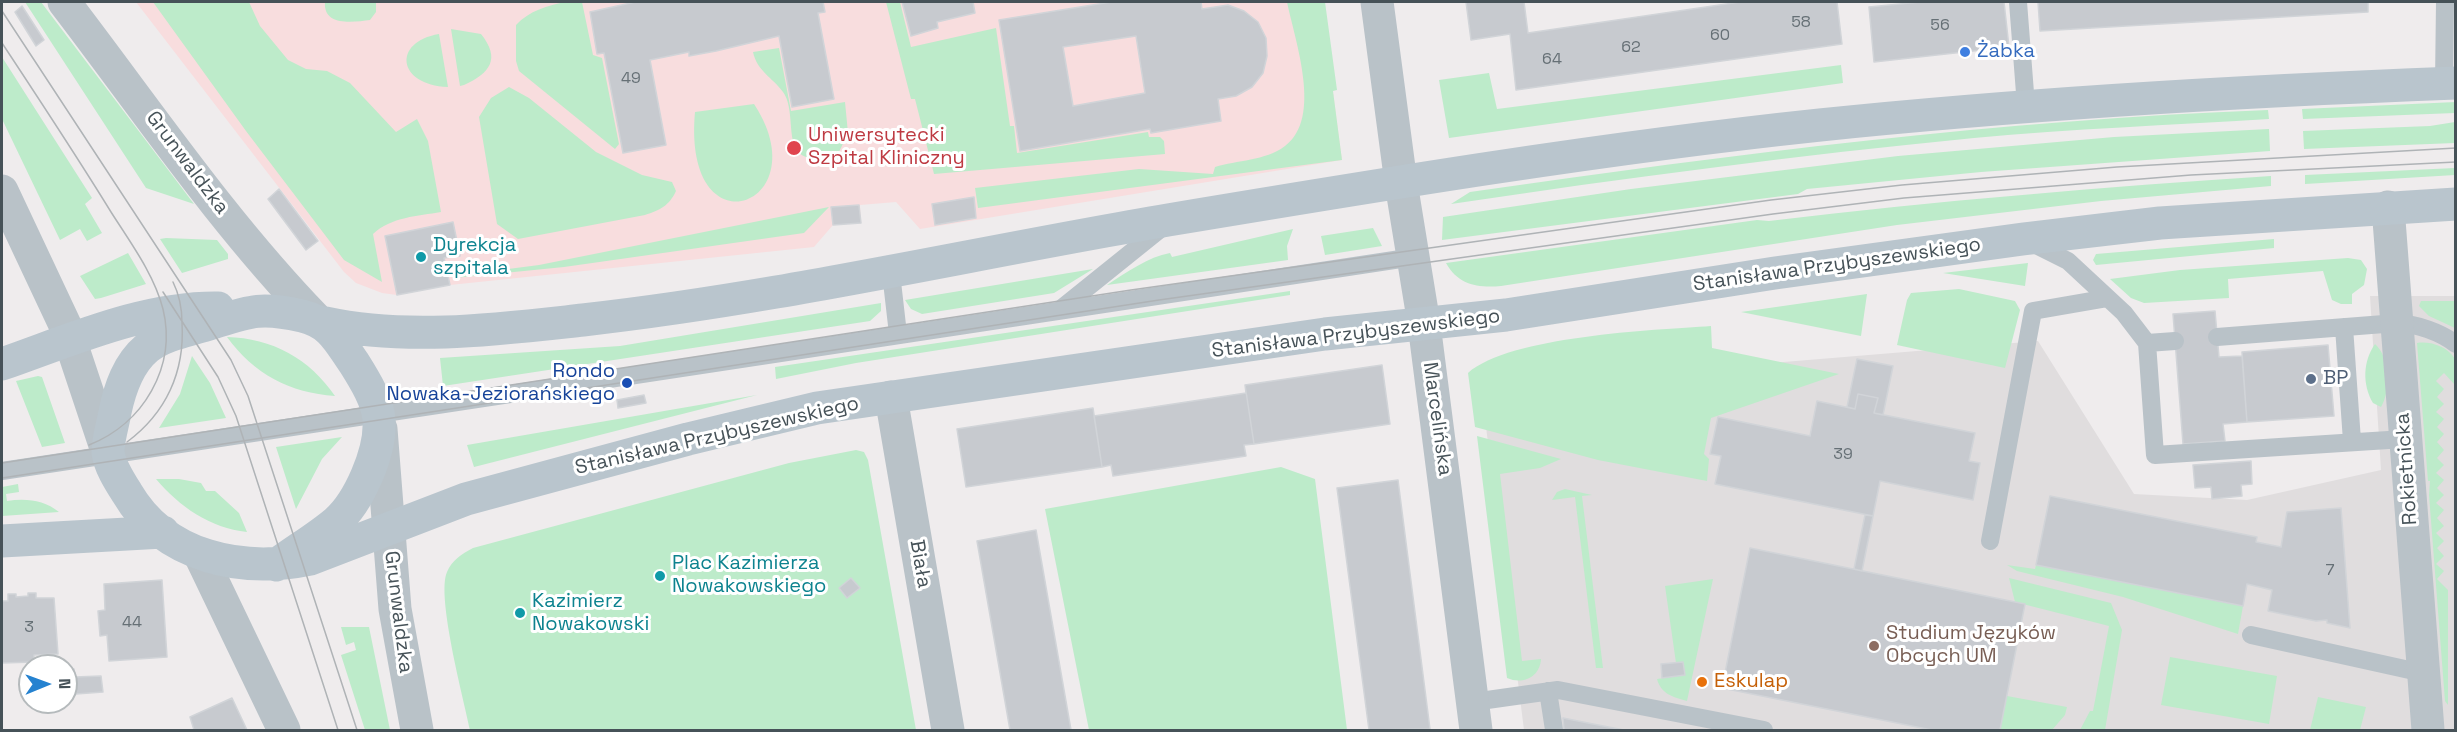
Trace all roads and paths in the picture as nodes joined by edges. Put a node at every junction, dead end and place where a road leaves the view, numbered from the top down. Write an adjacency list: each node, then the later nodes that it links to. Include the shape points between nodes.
1 (64, 2): 18 (street, Grunwaldzka, via 266,267)
2 (1377, 2): 7 (street, Marcelińska)
3 (2018, 2): 6 (lane)
4 (2445, 2): 5 (lane)
5 (2450, 83): 6 (main road)
6 (2026, 105): 7 (main road, via 1763,132)
7 (1401, 183): 11 (main road); 13 (street, Marcelińska)
8 (2, 191): 24 (street)
9 (2456, 204): 10 (main road, Stanisława Przybyszewskiego)
10 (2388, 207): 12 (main road, Stanisława Przybyszewskiego); 19 (street, Rokietnicka, via 2391,285)
11 (1173, 219): 14 (main road); 16 (lane)
12 (2023, 239): 15 (lane, via 2068,261); 20 (main road, Stanisława Przybyszewskiego)
13 (1414, 257): 16 (lane); 20 (street, Marcelińska)
14 (891, 273): 18 (main road, via 648,313 543,324 420,331 354,330); 22 (lane)
15 (2108, 298): 26 (lane); 38 (lane, via 2033,311)
16 (1061, 308): 22 (lane)
17 (256, 309): 18 (main road); 24 (main road, via 190,308 155,314); 33 (main road, via 166,338 147,348 121,387)
18 (321, 321): 30 (main road, via 366,381)
19 (2397, 323): 21 (lane); 27 (lane, via 2439,334); 31 (street, Rokietnicka)
20 (1424, 324): 29 (main road, Stanisława Przybyszewskiego, via 1325,334); 44 (street, Marcelińska)
21 (2344, 327): 23 (lane); 32 (lane)
22 (898, 334): 30 (lane)
23 (2217, 337)
24 (71, 340): 28 (main road); 33 (street)
25 (2175, 341): 26 (lane)
26 (2147, 343): 32 (lane, via 2155,455)
27 (2456, 344)
28 (2, 364)
29 (891, 397): 35 (main road, Stanisława Przybyszewskiego, via 817,408 688,439 466,499); 47 (street, Biała)
30 (379, 418): 33 (lane); 35 (street, Grunwaldzka); 40 (main road, via 368,476 353,502 337,521)
31 (2404, 439): 32 (lane); 42 (street, Rokietnicka)
32 (2352, 441)
33 (108, 454): 34 (lane); 36 (main road, via 130,500)
34 (2, 471)
35 (388, 529): 40 (main road, Stanisława Przybyszewskiego, via 310,559); 46 (street, Grunwaldzka, via 394,609)
36 (163, 532): 37 (main road); 39 (main road)
37 (2, 541)
38 (1990, 541)
39 (200, 555): 40 (main road, Stanisława Przybyszewskiego, via 250,565); 45 (street)
40 (276, 565)
41 (2251, 635): 42 (lane)
42 (2423, 673): 50 (street, Rokietnicka)
43 (1548, 691): 44 (lane); 48 (lane); 49 (lane)
44 (1475, 716)
45 (284, 730)
46 (417, 730)
47 (948, 730)
48 (1554, 730)
49 (1764, 730)
50 (2428, 730)

